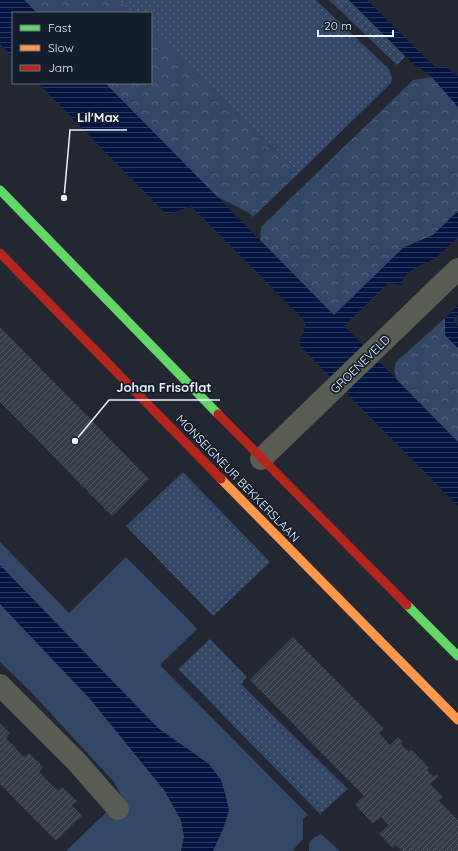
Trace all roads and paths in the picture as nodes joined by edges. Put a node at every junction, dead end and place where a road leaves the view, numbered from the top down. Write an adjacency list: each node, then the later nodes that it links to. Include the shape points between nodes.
1 (0, 190): 4 (street)
2 (0, 253): 7 (street, MONSEIGNEUR BEKKERSLAAN)
3 (458, 269): 4 (street, GROENEVELD)
4 (262, 459): 5 (street)
5 (458, 656)
6 (0, 685): 8 (street, via 76,761)
7 (458, 720)
8 (118, 809)

